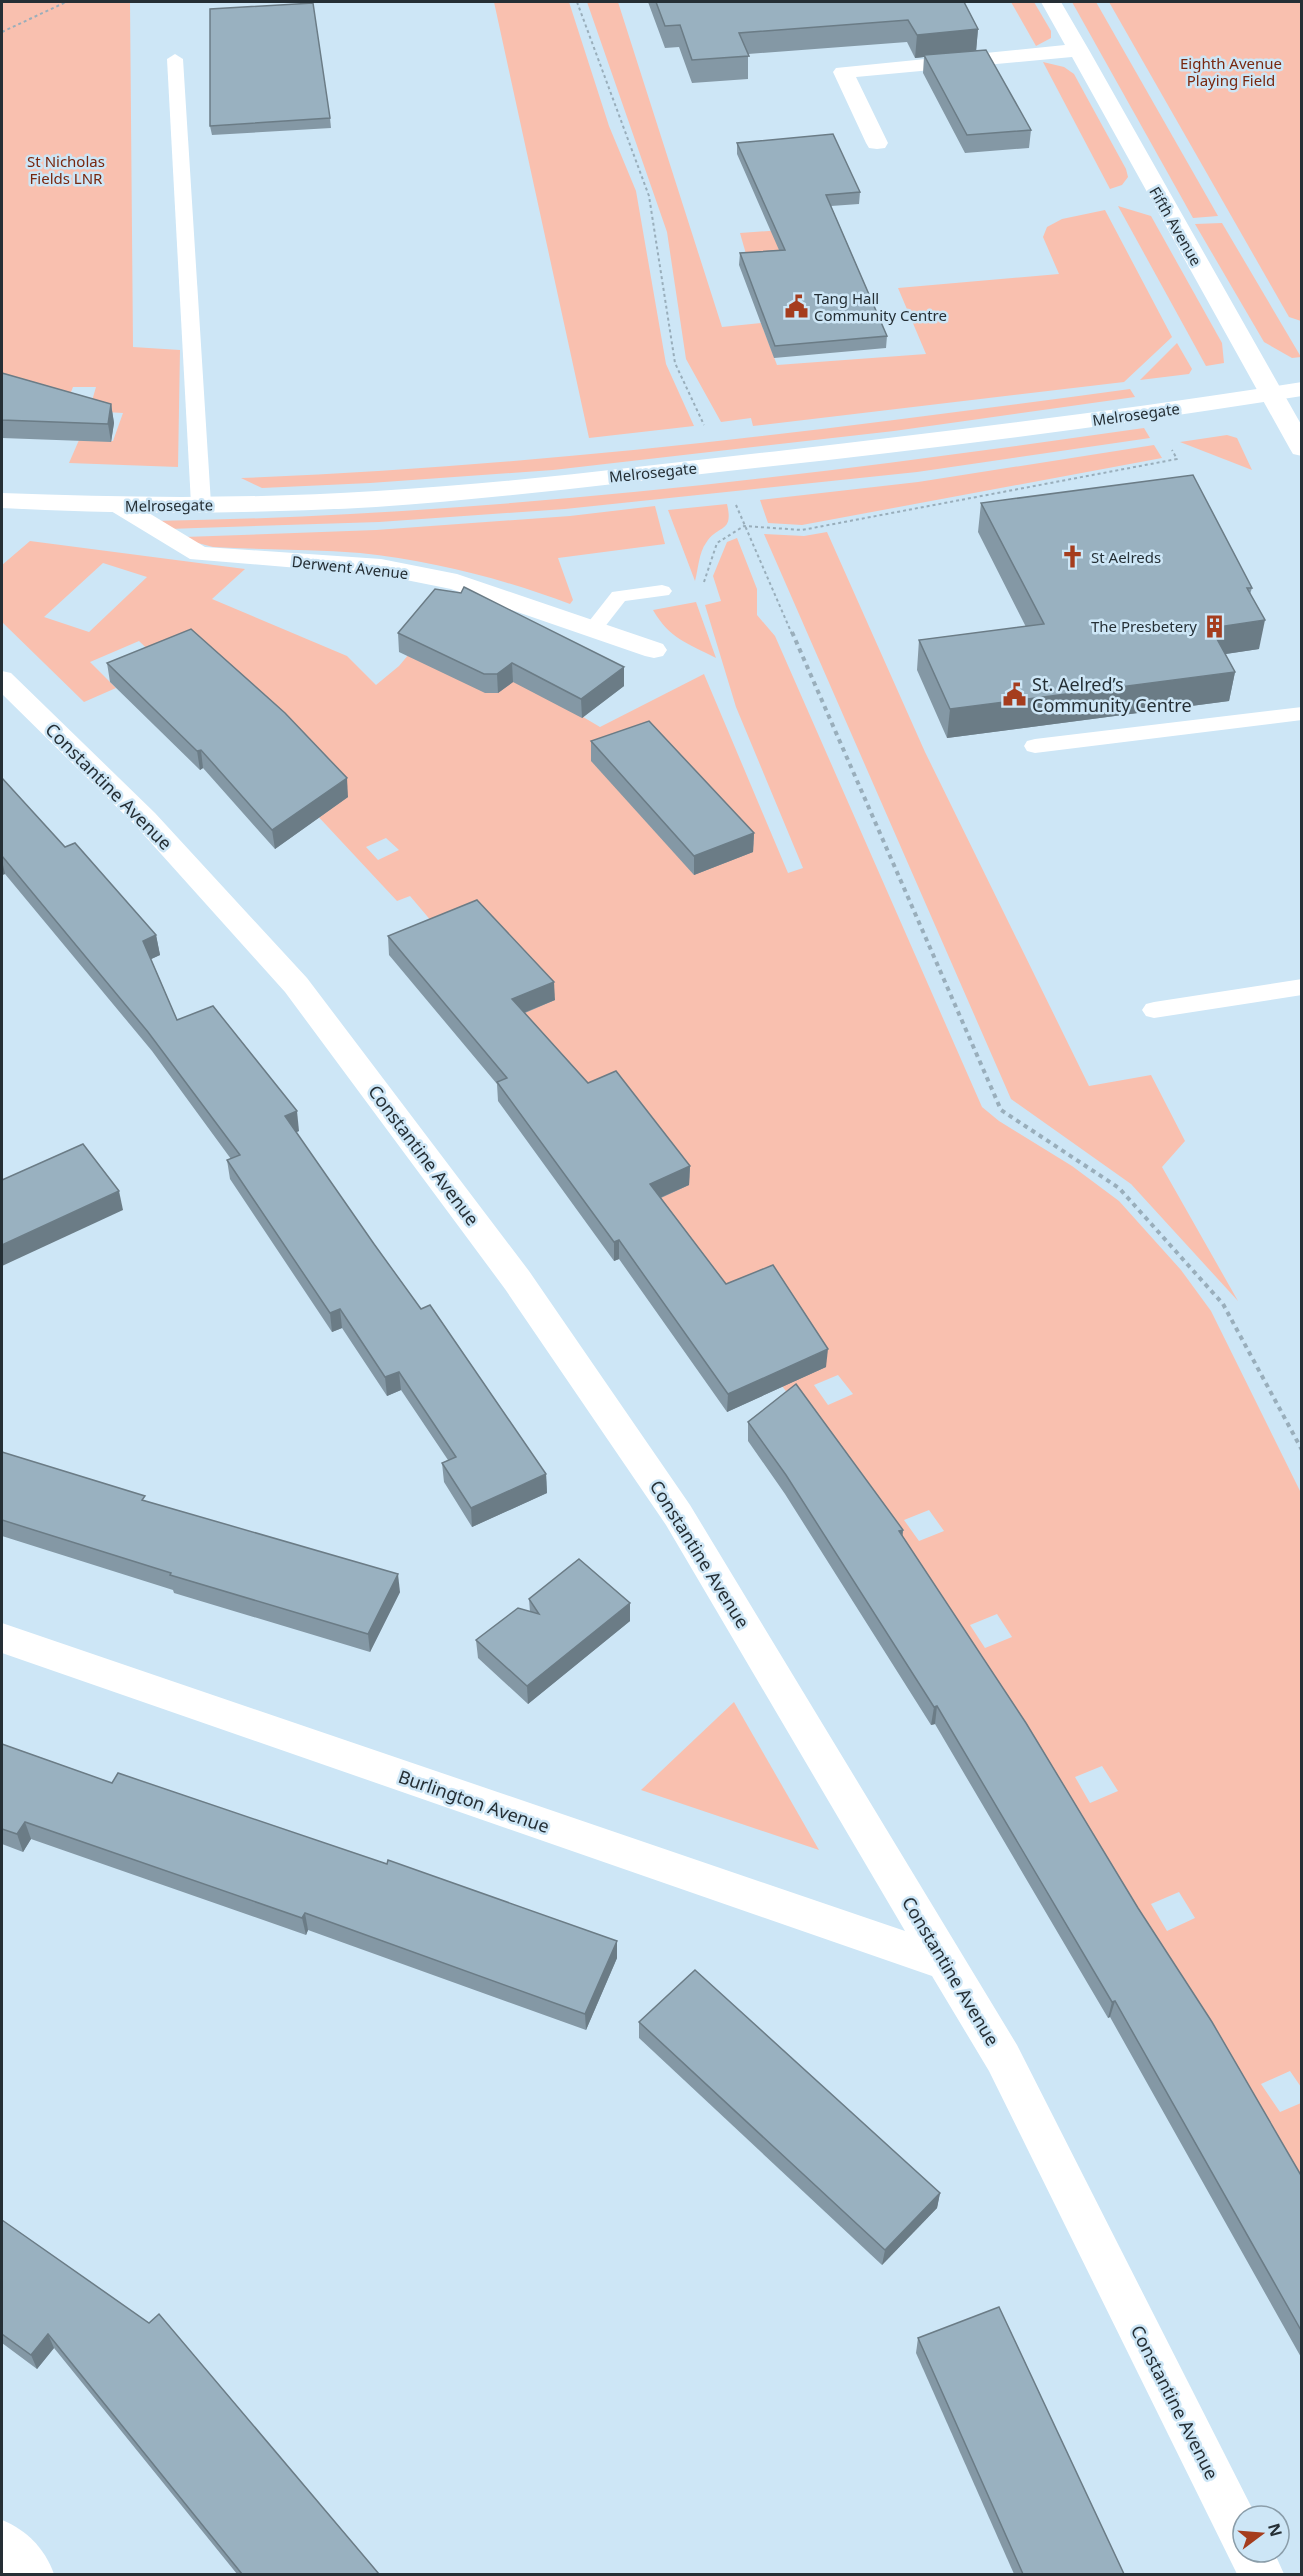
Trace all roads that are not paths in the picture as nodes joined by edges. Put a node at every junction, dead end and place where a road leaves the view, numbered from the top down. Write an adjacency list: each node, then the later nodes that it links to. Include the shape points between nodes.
1 (1052, 2): 2 (street, Fifth Avenue)
2 (1079, 50): 4 (street, via 843,72); 6 (street, Fifth Avenue)
3 (176, 59): 9 (lane)
4 (877, 143)
5 (1302, 389): 6 (street, Melrosegate)
6 (1270, 394): 7 (street, Fifth Avenue); 9 (street, Melrosegate, via 902,444 556,483 376,499)
7 (1302, 449)
8 (2, 501): 10 (street, Melrosegate)
9 (201, 504): 10 (street, Melrosegate)
10 (120, 506): 12 (street, Derwent Avenue, via 199,554 381,567 457,582)
11 (662, 591): 12 (lane, via 619,596)
12 (593, 629): 13 (street, Derwent Avenue)
13 (654, 650)
14 (2, 679): 20 (street, Constantine Avenue, via 145,819 296,984 510,1270 678,1515)
15 (1302, 712): 16 (lane)
16 (1035, 746)
17 (1302, 987): 18 (lane)
18 (1154, 1010)
19 (2, 1638): 20 (street, Burlington Avenue)
20 (947, 1963): 21 (street, Constantine Avenue, via 1003,2058)
21 (1231, 2514)
22 (2, 2543): 23 (street)
23 (30, 2574)

